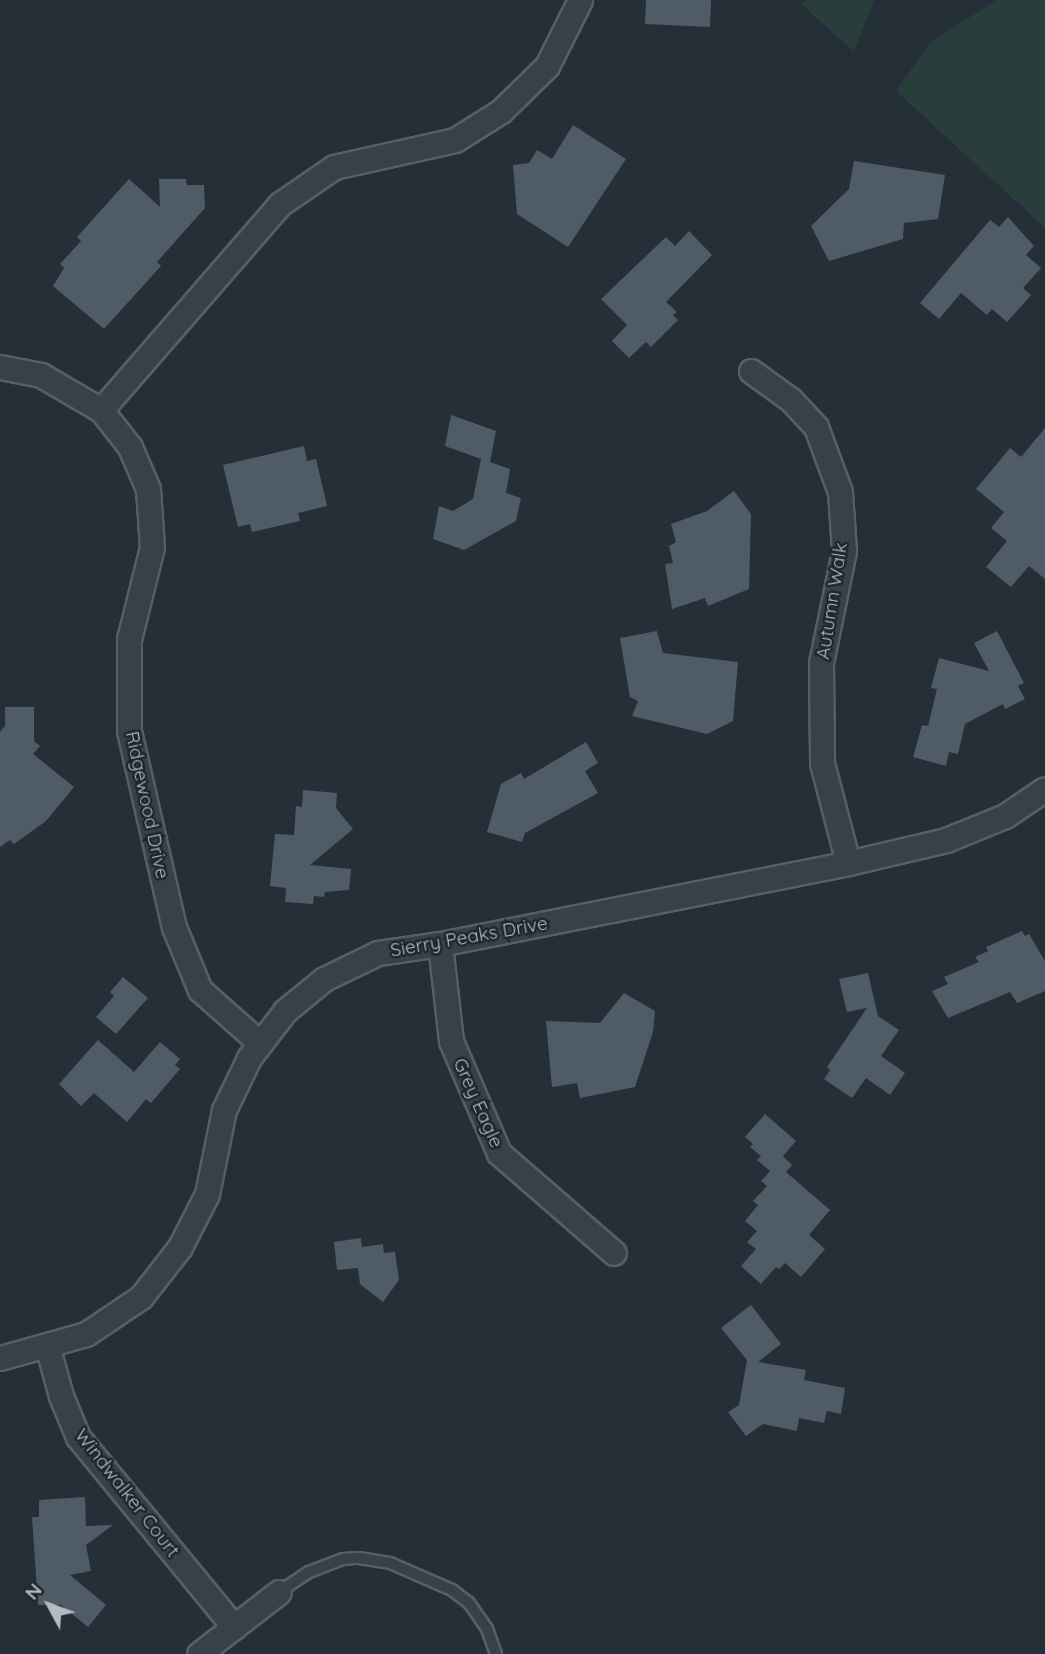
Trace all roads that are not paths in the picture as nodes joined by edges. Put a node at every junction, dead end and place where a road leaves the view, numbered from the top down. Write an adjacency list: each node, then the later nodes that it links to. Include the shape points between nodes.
1 (580, 0): 4 (street, via 547,66 501,111 456,140 334,167 280,204)
2 (0, 367): 4 (street, Ridgewood Drive, via 41,375)
3 (751, 371): 6 (street, Autumn Walk, via 816,427 840,492 844,551 821,663 822,763)
4 (101, 411): 8 (street, Ridgewood Drive, via 130,447 148,489 152,547 129,639 129,731 174,928 200,990)
5 (1045, 789): 6 (street, Sierry Peaks Drive, via 1004,816 946,840)
6 (848, 863): 7 (street, Sierry Peaks Drive)
7 (440, 944): 8 (street, Sierry Peaks Drive, via 378,953 324,979 285,1011); 9 (street, Grey Eagle, via 451,1041 499,1153)
8 (260, 1043): 10 (street, Sierry Peaks Drive, via 224,1110 207,1194 180,1247 141,1297 86,1334)
9 (614, 1253)
10 (47, 1345): 11 (street, Sierry Peaks Drive); 13 (street, Windwalker Court, via 78,1437)
11 (0, 1358)
12 (279, 1592): 13 (street); 15 (lane, via 309,1572 343,1559 390,1563 452,1590 469,1603 487,1629)
13 (234, 1627): 14 (street)
14 (199, 1654)
15 (496, 1654)

